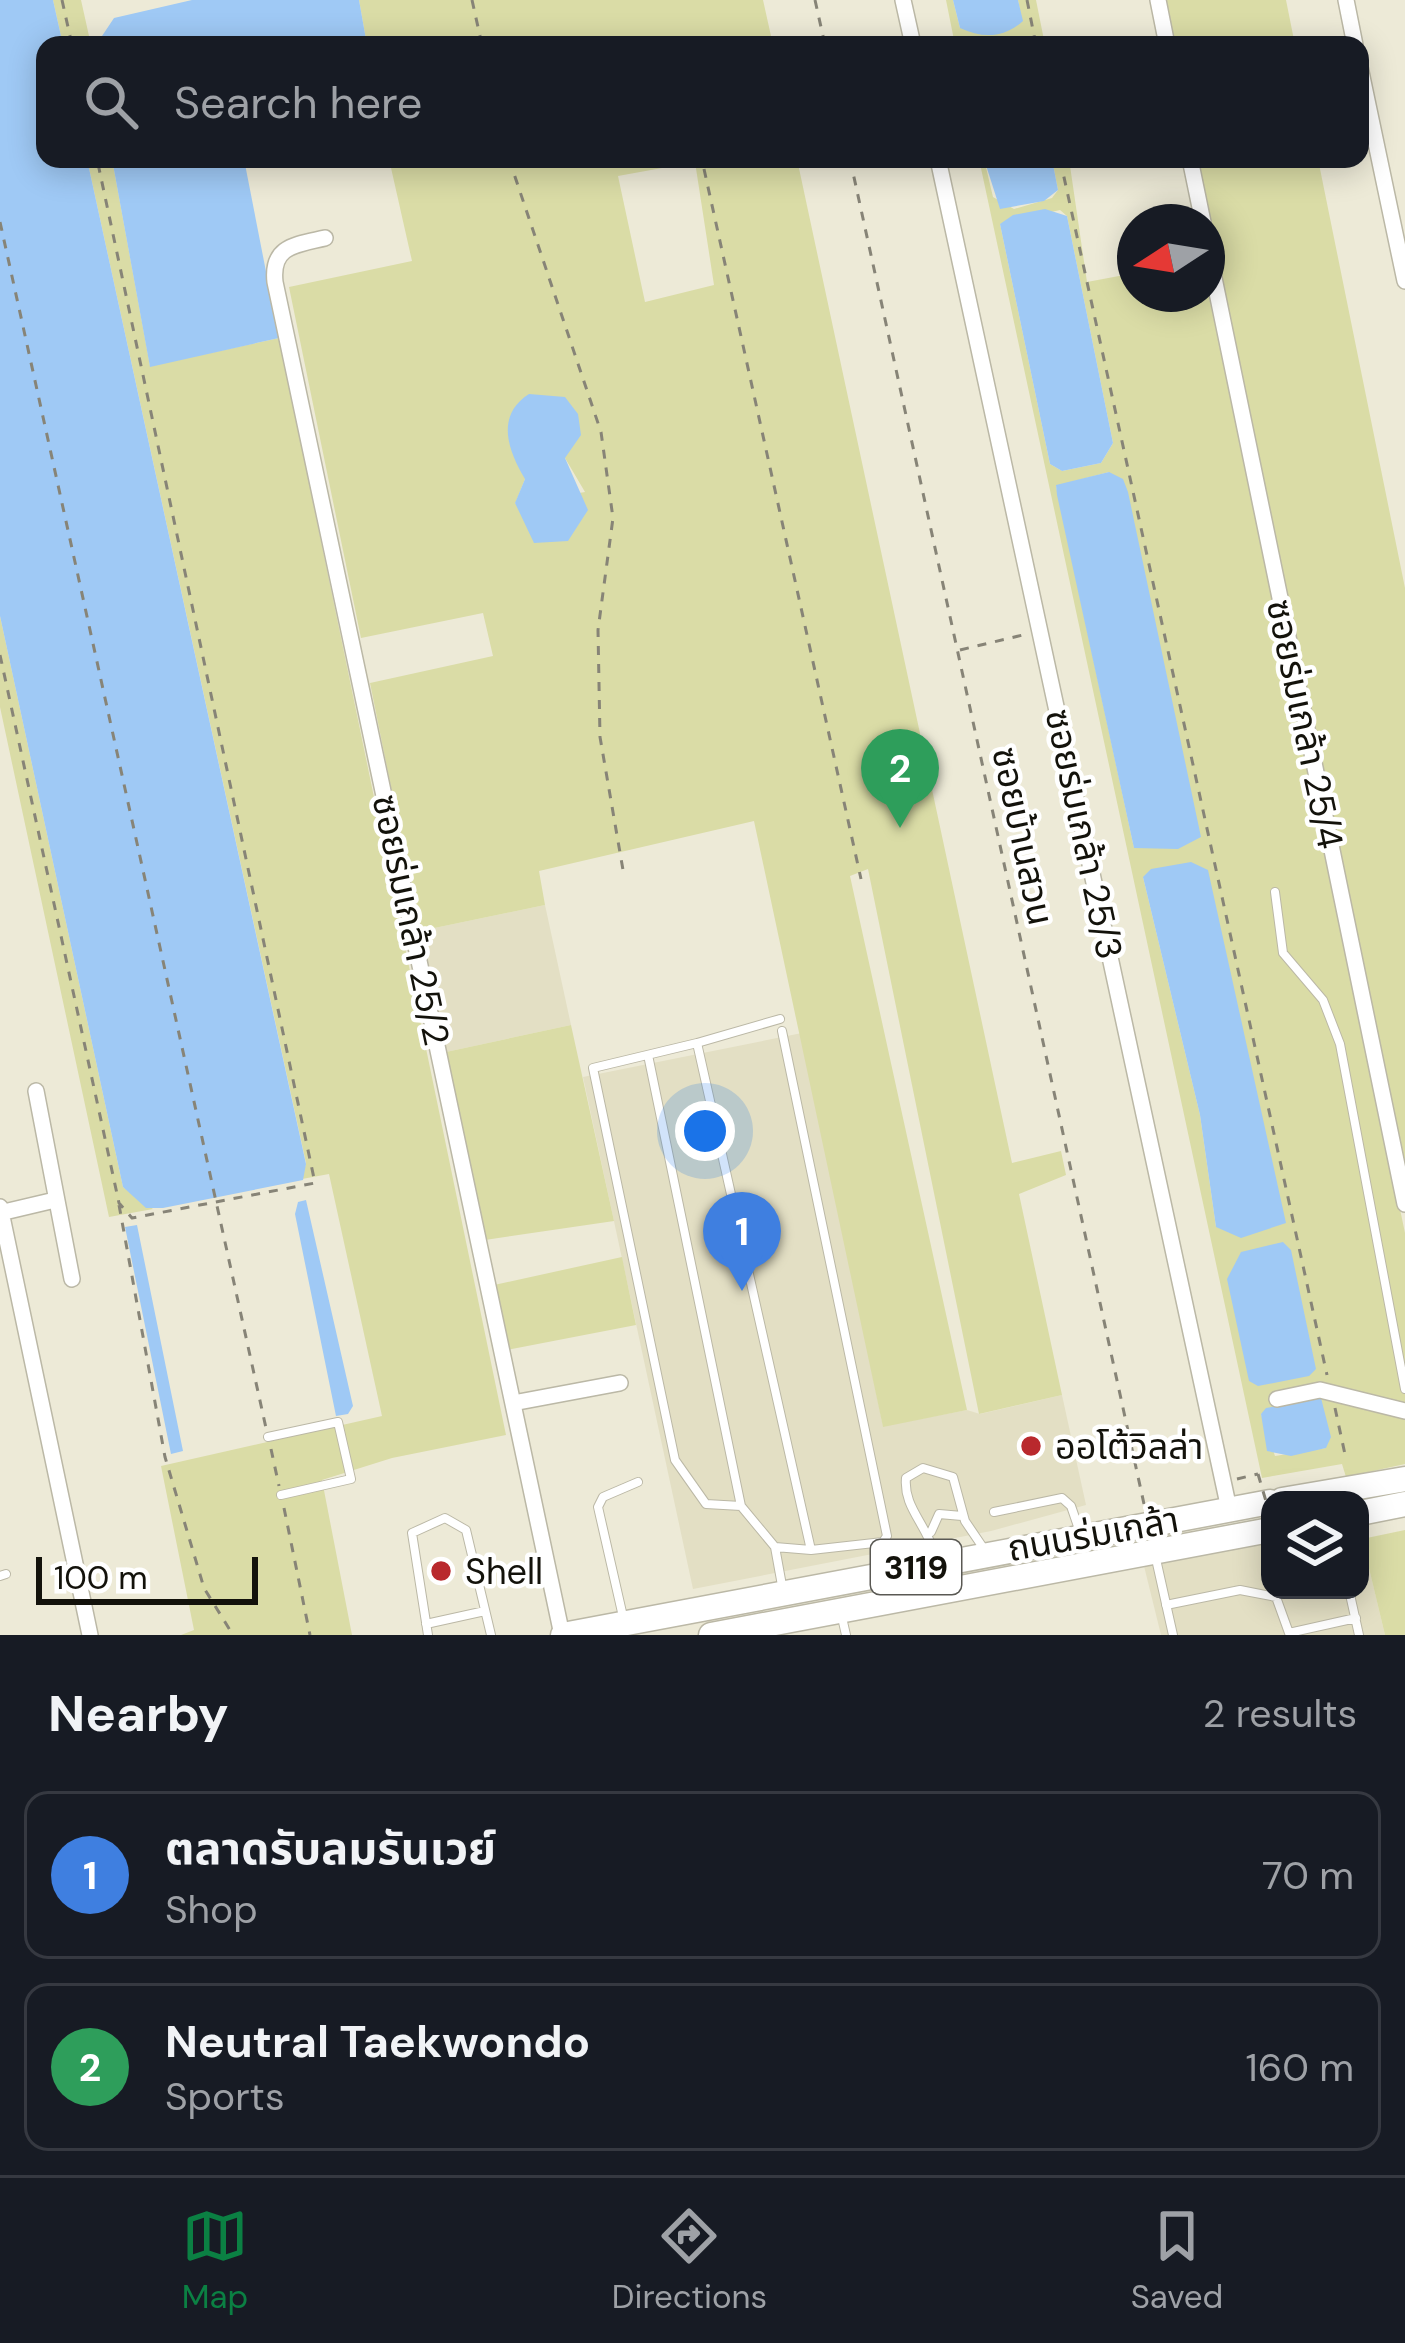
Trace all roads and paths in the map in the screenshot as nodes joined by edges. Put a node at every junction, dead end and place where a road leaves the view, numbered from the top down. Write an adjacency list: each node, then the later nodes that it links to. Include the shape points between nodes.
1 (62, 0): 8 (path)
2 (472, 0): 9 (path)
3 (815, 0): 10 (path)
4 (903, 0): 11 (street)
5 (1027, 0): 12 (path)
6 (1157, 0): 13 (street)
7 (1346, 0): 14 (street)
8 (70, 36)
9 (480, 36)
10 (823, 36)
11 (911, 36)
12 (1034, 36)
13 (1165, 36)
14 (1353, 36)
15 (1369, 110): 26 (street)
16 (99, 168): 42 (path, via 315,1183)
17 (512, 168): 31 (path, via 601,432 613,518 598,630 600,737)
18 (852, 168): 29 (path, ซอยบ้านสวน)
19 (940, 168): 55 (street, ซอยร่มเกล้า 25/3)
20 (1062, 168): 47 (path)
21 (1192, 168): 23 (street)
22 (704, 169): 32 (path)
23 (1199, 204)
24 (0, 222): 42 (path)
25 (325, 238): 49 (street, ซอยร่มเกล้า 25/2, via 281,251 275,282)
26 (1405, 280)
27 (1221, 312): 41 (street, ซอยร่มเกล้า 25/4)
28 (1028, 634): 29 (path)
29 (958, 651): 66 (path, ซอยบ้านสวน)
30 (0, 655): 40 (path)
31 (623, 870)
32 (862, 878)
33 (1275, 892): 46 (lane, via 1283,953 1323,1000 1340,1044)
34 (780, 1019): 36 (lane)
35 (782, 1030): 71 (lane, via 887,1536)
36 (697, 1043): 37 (lane); 71 (lane)
37 (648, 1055): 61 (lane); 61 (lane, via 593,1068 675,1460 706,1504)
38 (36, 1091): 39 (street)
39 (55, 1200): 43 (street); 44 (street)
40 (119, 1203): 42 (path, via 132,1218); 87 (path, via 165,1457 204,1588)
41 (1405, 1204)
42 (216, 1205): 51 (path)
43 (0, 1211): 86 (street)
44 (72, 1279)
45 (620, 1383): 49 (street)
46 (1405, 1389)
47 (1331, 1394): 48 (street); 50 (street); 52 (path)
48 (1277, 1399)
49 (513, 1402): 90 (street, ซอยร่มเกล้า 25/2)
50 (1405, 1412)
51 (268, 1437): 58 (path); 58 (lane, via 338,1422 350,1479)
52 (1346, 1459)
53 (1405, 1479): 57 (main road)
54 (638, 1482): 81 (lane, via 598,1507)
55 (1223, 1482): 56 (path, bridge, via 1258,1474); 62 (street, ซอยร่มเกล้า 25/3)
56 (1263, 1491)
57 (1335, 1491)
58 (281, 1495): 88 (path)
59 (1261, 1504): 62 (main road, ถนนร่มเกล้า / 3119)
60 (1405, 1504): 64 (main road)
61 (741, 1507): 70 (lane)
62 (1229, 1509): 66 (main road, ถนนร่มเกล้า / 3119)
63 (994, 1511): 69 (lane, via 1061,1498)
64 (1369, 1511)
65 (964, 1517): 68 (lane, via 939,1514); 68 (lane, via 953,1477 932,1467 914,1470 906,1478 908,1502); 73 (lane)
66 (1148, 1523): 69 (main road, ถนนร่มเกล้า / 3119)
67 (1261, 1532): 72 (main road, ถนนร่มเกล้า / 3119)
68 (931, 1534): 74 (lane)
69 (1082, 1536): 73 (main road, ถนนร่มเกล้า / 3119)
70 (776, 1546): 71 (lane); 75 (lane)
71 (811, 1550)
72 (1155, 1551): 77 (lane); 78 (main road, ถนนร่มเกล้า / 3119)
73 (988, 1553): 74 (main road, ถนนร่มเกล้า / 3119)
74 (936, 1563): 75 (main road, ถนนร่มเกล้า / 3119)
75 (783, 1592): 81 (main road, ถนนร่มเกล้า / 3119)
76 (1351, 1599): 80 (lane)
77 (1166, 1605): 85 (lane, via 1256,1590 1276,1597); 92 (lane)
78 (840, 1609): 83 (main road, ถนนร่มเกล้า / 3119); 91 (lane)
79 (485, 1611): 82 (lane); 82 (lane, via 466,1530 445,1518 412,1533); 89 (lane)
80 (1355, 1618): 85 (lane); 93 (lane)
81 (624, 1622): 90 (main road, ถนนร่มเกล้า / 3119)
82 (427, 1630)
83 (757, 1631): 84 (main road, ถนนร่มเกล้า / 3119)
84 (719, 1634)
85 (1288, 1634)
86 (90, 1635)
87 (233, 1635)
88 (310, 1635)
89 (491, 1635)
90 (563, 1635)
91 (847, 1635)
92 (1173, 1635)
93 (1360, 1635)

